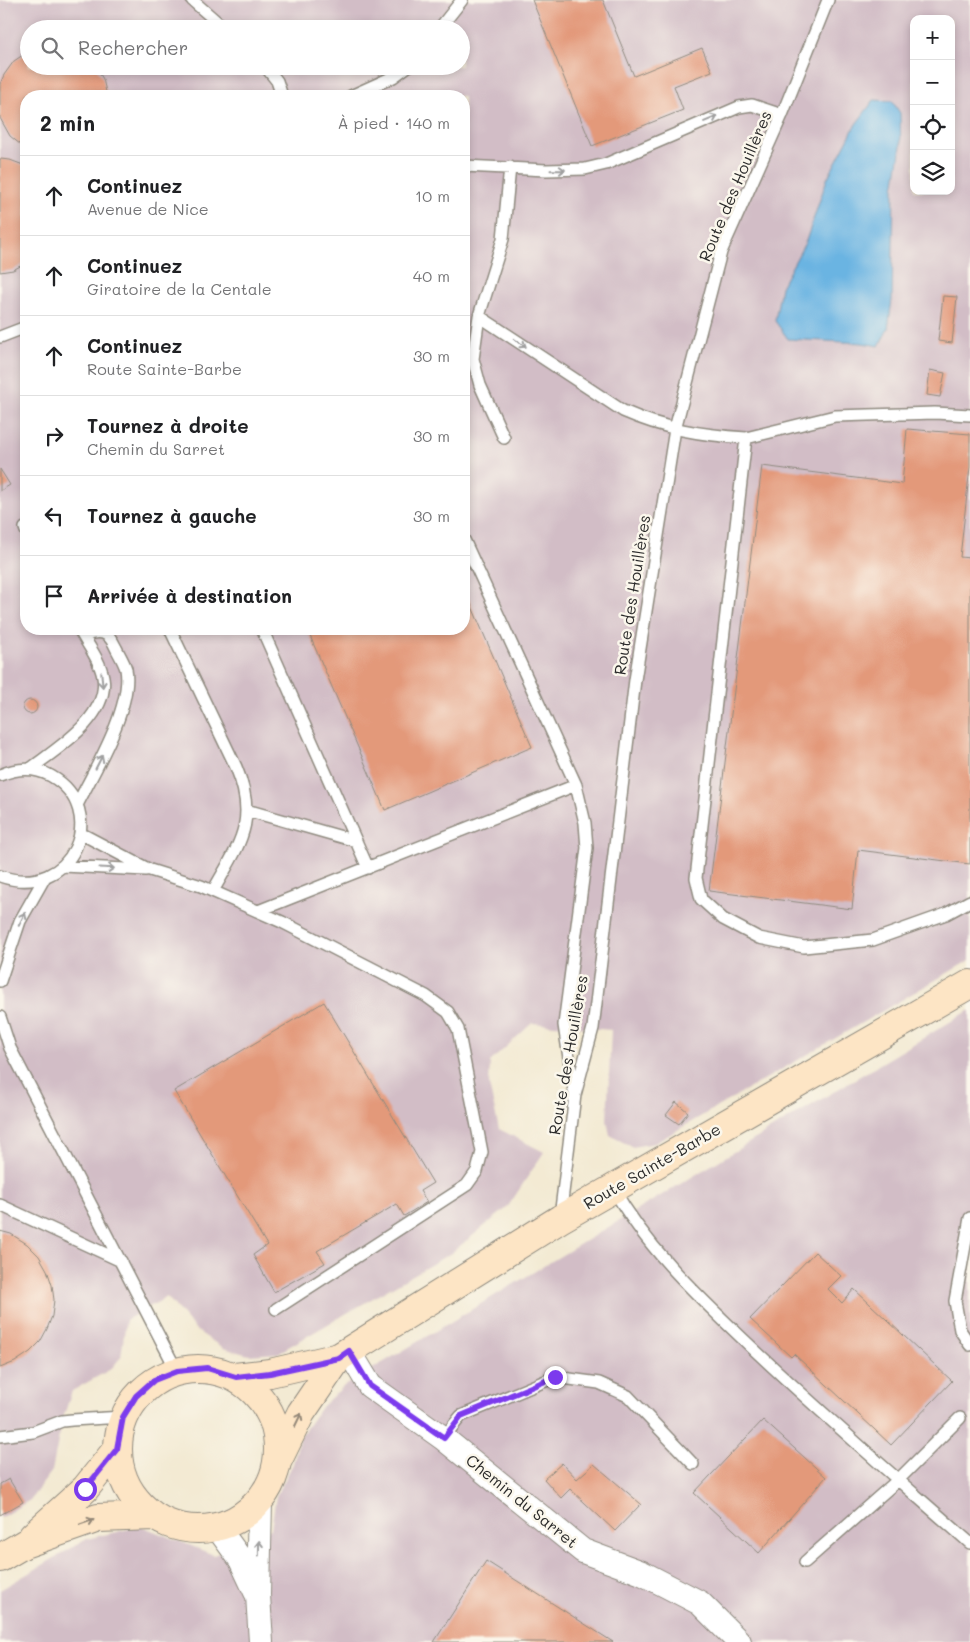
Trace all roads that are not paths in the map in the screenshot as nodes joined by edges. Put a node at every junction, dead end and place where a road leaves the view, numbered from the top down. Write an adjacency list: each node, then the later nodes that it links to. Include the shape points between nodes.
1 (192, 0): 4 (lane)
2 (462, 0): 5 (lane)
3 (828, 0): 10 (lane, Route des Houillères)
4 (215, 20)
5 (446, 20)
6 (272, 75): 8 (lane)
7 (396, 75): 9 (lane)
8 (280, 90)
9 (364, 90)
10 (782, 115): 12 (lane, one-way to 10, via 585,169 606,164 739,107 752,105); 17 (lane, Route des Houillères, via 722,252)
11 (470, 166): 12 (lane)
12 (510, 167): 13 (lane, via 503,239)
13 (480, 316): 17 (lane, one-way to 17, via 623,411); 18 (lane, via 473,359 480,385)
14 (20, 329): 15 (lane)
15 (0, 337)
16 (970, 415): 19 (lane, via 835,416)
17 (675, 429): 19 (lane); 43 (lane, Route des Houillères, via 635,680 593,1028)
18 (504, 438)
19 (746, 438): 38 (lane, via 696,878 701,899 723,919 759,938 804,947 873,940 946,914)
20 (470, 553): 27 (lane)
21 (82, 635): 25 (lane, one-way to 25, via 103,678 98,704 78,733)
22 (107, 635): 28 (lane, one-way to 22, via 123,704 126,668 112,639)
23 (173, 635): 29 (lane, via 236,767 243,786)
24 (265, 635): 31 (lane)
25 (30, 769): 26 (lane, via 12,770); 28 (lane, via 58,780 70,791)
26 (0, 775)
27 (576, 785): 33 (lane); 43 (lane, via 587,848 564,1025)
28 (77, 805): 30 (lane)
29 (246, 810): 31 (lane); 37 (lane, via 238,846)
30 (80, 834): 32 (lane, via 74,851); 34 (lane)
31 (356, 841): 33 (lane)
32 (63, 866): 34 (lane, one-way to 34); 36 (lane)
33 (368, 868): 39 (lane)
34 (150, 870): 37 (lane)
35 (0, 876): 36 (lane, via 15,881)
36 (45, 878): 40 (lane, one-way to 36, via 20,920)
37 (213, 891): 39 (lane)
38 (970, 901)
39 (258, 912): 49 (lane, via 426,996 448,1012 458,1029 482,1152 477,1171 467,1185)
40 (0, 981)
41 (970, 984): 44 (main road, Route Sainte-Barbe)
42 (0, 1017): 48 (lane, via 10,1048)
43 (575, 1096): 47 (lane, Route des Houillères)
44 (614, 1188): 47 (main road, Route Sainte-Barbe); 61 (lane, via 646,1239 695,1293 805,1399)
45 (0, 1206): 48 (lane)
46 (970, 1218): 50 (lane, via 955,1301 960,1330)
47 (560, 1219): 51 (main road, Route Sainte-Barbe)
48 (121, 1261): 52 (lane)
49 (276, 1308)
50 (970, 1345)
51 (344, 1354): 53 (main road, Route Sainte-Barbe, via 270,1373); 57 (street, Chemin du Sarret, via 370,1386); 59 (main road, Route Sainte-Barbe, one-way to 51, via 301,1413)
52 (177, 1371): 53 (main road, via 207,1368); 54 (main road, via 154,1380 136,1396)
53 (236, 1377): 59 (main road, via 256,1393 270,1414 277,1438)
54 (123, 1417): 56 (lane, via 62,1421 33,1432); 58 (main road)
55 (960, 1418): 61 (lane)
56 (0, 1436)
57 (444, 1438): 60 (lane, via 461,1416 555,1377 599,1383 628,1396); 71 (street, Chemin du Sarret, via 584,1551 642,1573 700,1603)
58 (117, 1449): 63 (main road, via 126,1487); 66 (main road, via 85,1489)
59 (277, 1464): 62 (main road)
60 (693, 1464)
61 (898, 1480): 65 (lane); 68 (lane)
62 (260, 1501): 64 (main road, via 234,1523); 69 (street, one-way to 62)
63 (153, 1516): 64 (main road, via 177,1526); 66 (main road, one-way to 63, via 98,1518)
64 (217, 1527): 69 (street, via 241,1560)
65 (970, 1543)
66 (24, 1544): 67 (main road)
67 (0, 1558)
68 (805, 1562)
69 (258, 1596): 70 (street)
70 (261, 1642)
71 (739, 1642)

